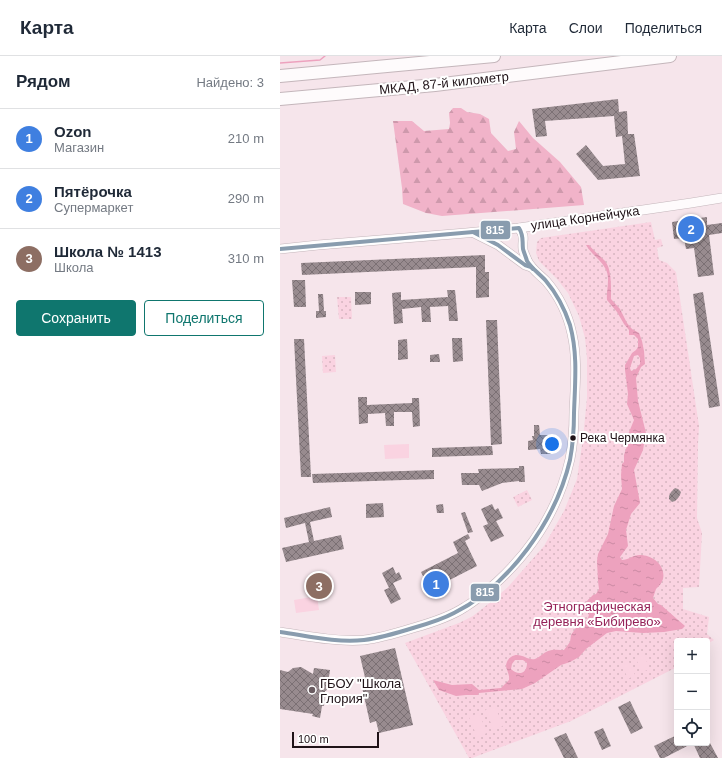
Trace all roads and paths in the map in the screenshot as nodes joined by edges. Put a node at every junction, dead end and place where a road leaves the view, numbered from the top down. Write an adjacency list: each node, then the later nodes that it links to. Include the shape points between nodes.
1 (494, 56): 3 (highway, МКАД, 87-й километр)
2 (670, 56): 4 (highway, МКАД, 87-й километр, via 435,85)
3 (280, 76)
4 (280, 99)
5 (722, 198): 6 (street, улица Корнейчука)
6 (540, 225): 7 (street, улица Корнейчука); 12 (street, via 531,235)
7 (520, 228): 8 (street, улица Корнейчука); 12 (street)
8 (504, 229): 9 (street, улица Корнейчука); 10 (street, via 498,234)
9 (473, 232): 10 (street); 11 (street, улица Корнейчука)
10 (498, 245): 13 (street)
11 (280, 249)
12 (526, 256): 13 (street)
13 (531, 267): 14 (street, via 552,289 568,320 575,351 576,374 570,458 562,488 532,544 512,568 480,597 455,613 437,620 385,637 363,640 310,637)
14 (280, 632)

